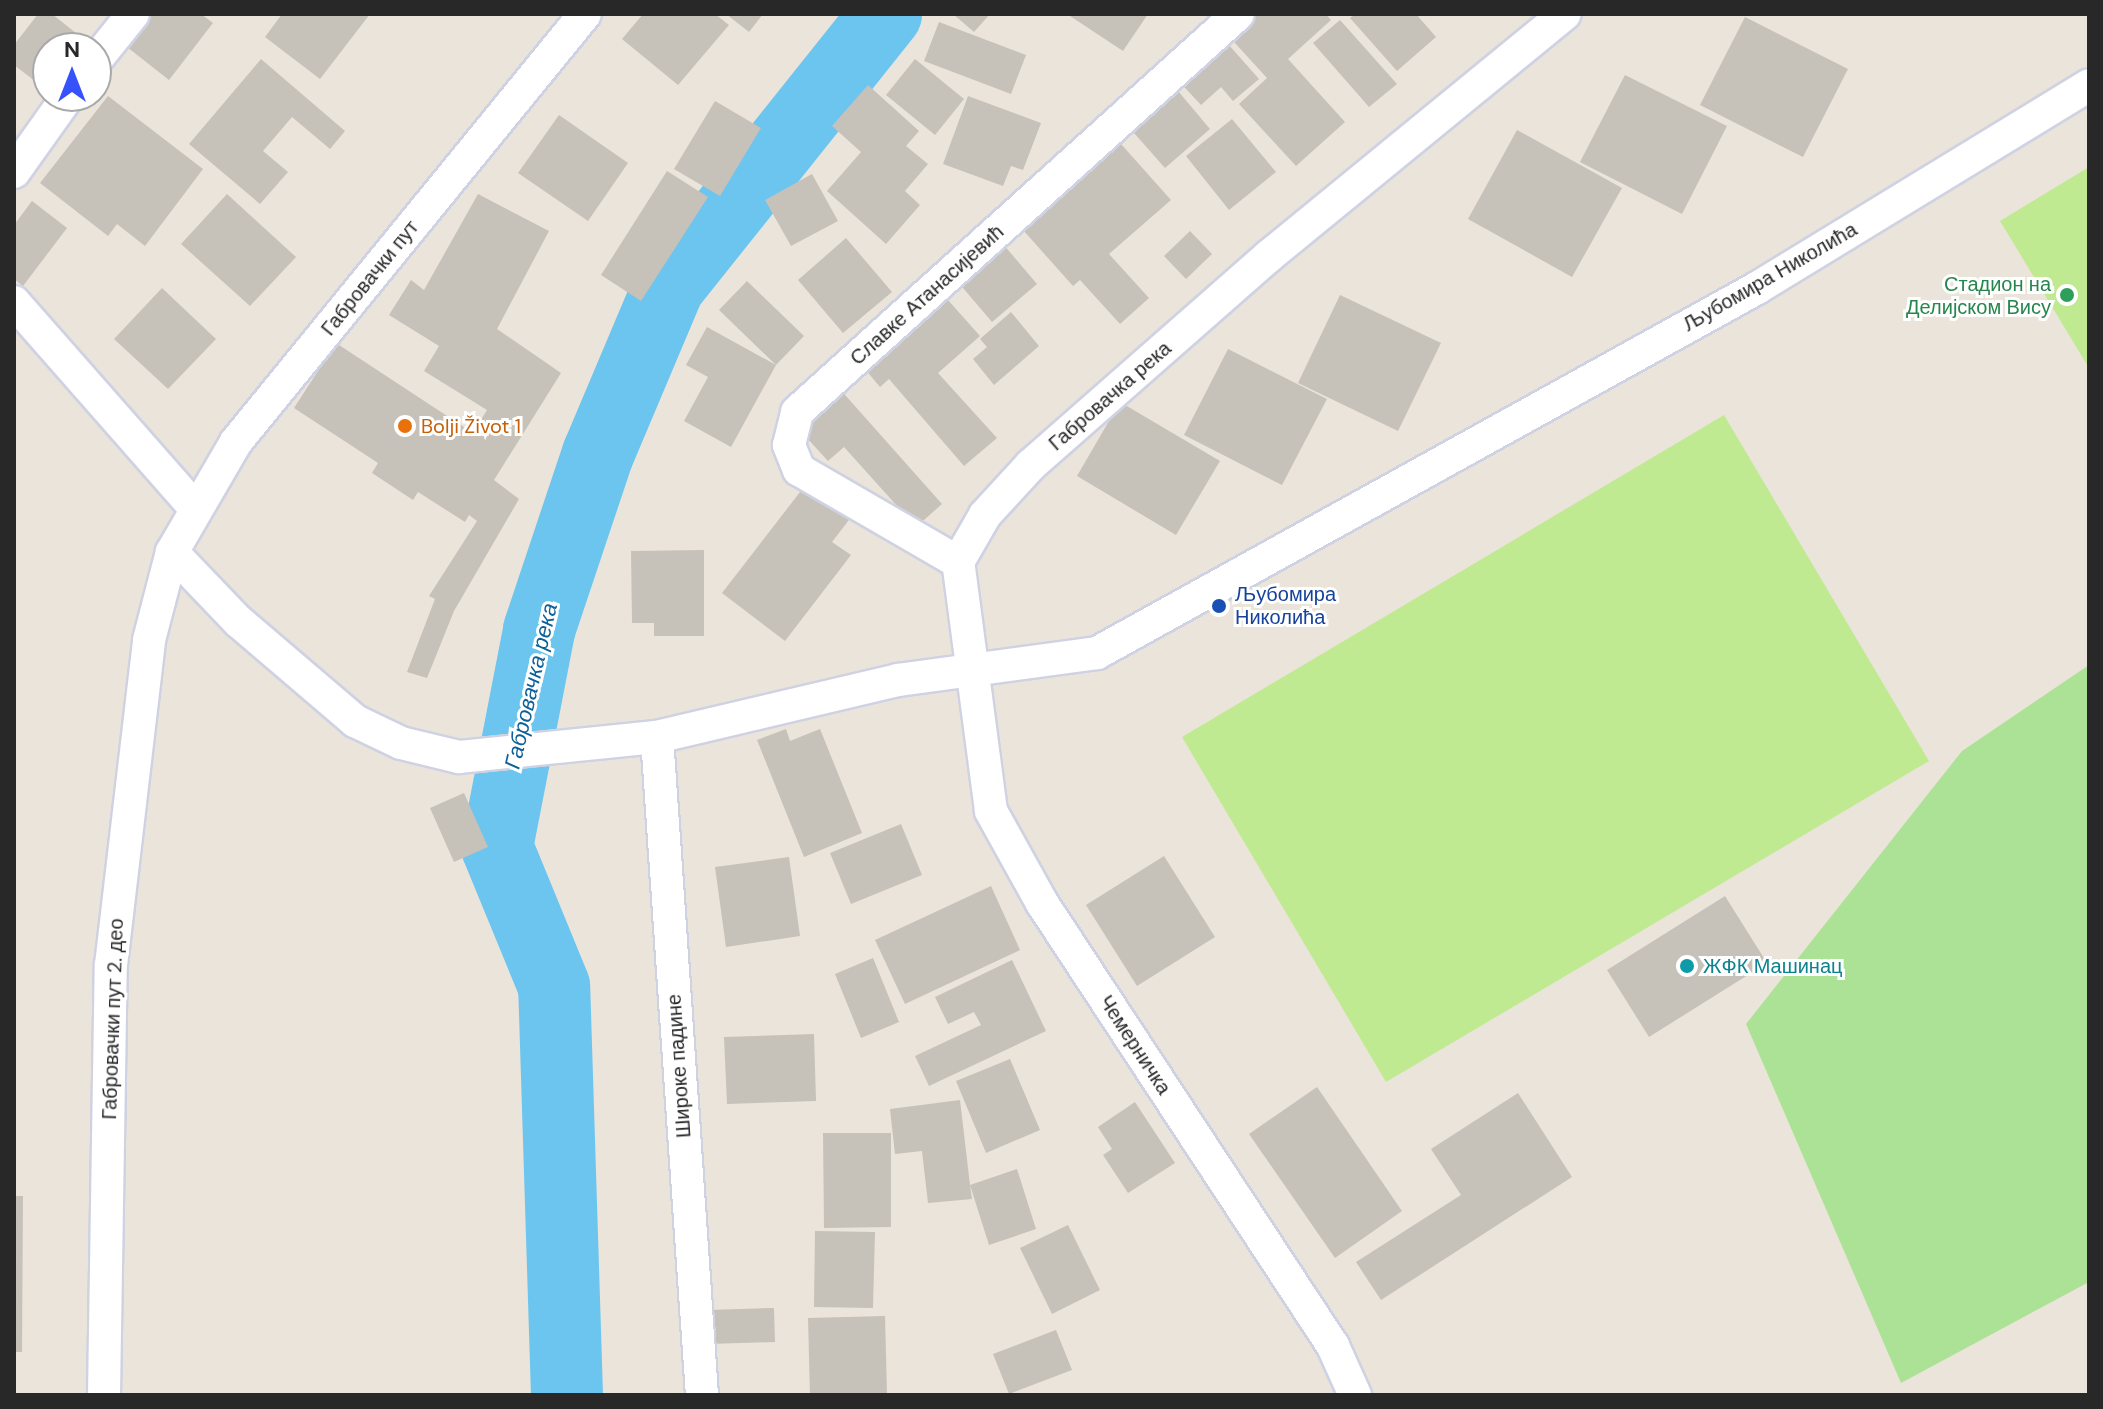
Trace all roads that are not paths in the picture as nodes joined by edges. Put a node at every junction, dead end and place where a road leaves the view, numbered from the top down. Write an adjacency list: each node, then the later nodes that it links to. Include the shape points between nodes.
1 (133, 14): 5 (street)
2 (585, 14): 10 (street, Габровачки пут, via 236,442)
3 (1238, 14): 12 (street, Славке Атанасијевић, via 797,412 789,445 799,470)
4 (1565, 14): 12 (street, Габровачка река, via 1269,256 1031,465 985,515)
5 (112, 40)
6 (2089, 85): 13 (street, Љубомира Николића, via 1757,288 1097,653)
7 (57, 112): 8 (street)
8 (14, 172)
9 (14, 302): 10 (street)
10 (195, 508): 11 (street, Габровачки пут)
11 (172, 552): 14 (street, via 238,621 355,721 401,743 459,757); 15 (street, Габровачки пут 2. део, via 149,640 111,965)
12 (958, 562): 13 (street)
13 (969, 674): 14 (street, via 857,689); 17 (street, Чемерничка, via 991,811 1042,903 1333,1346)
14 (657, 737): 16 (street, Широке падине)
15 (104, 1395)
16 (702, 1395)
17 (1355, 1395)

